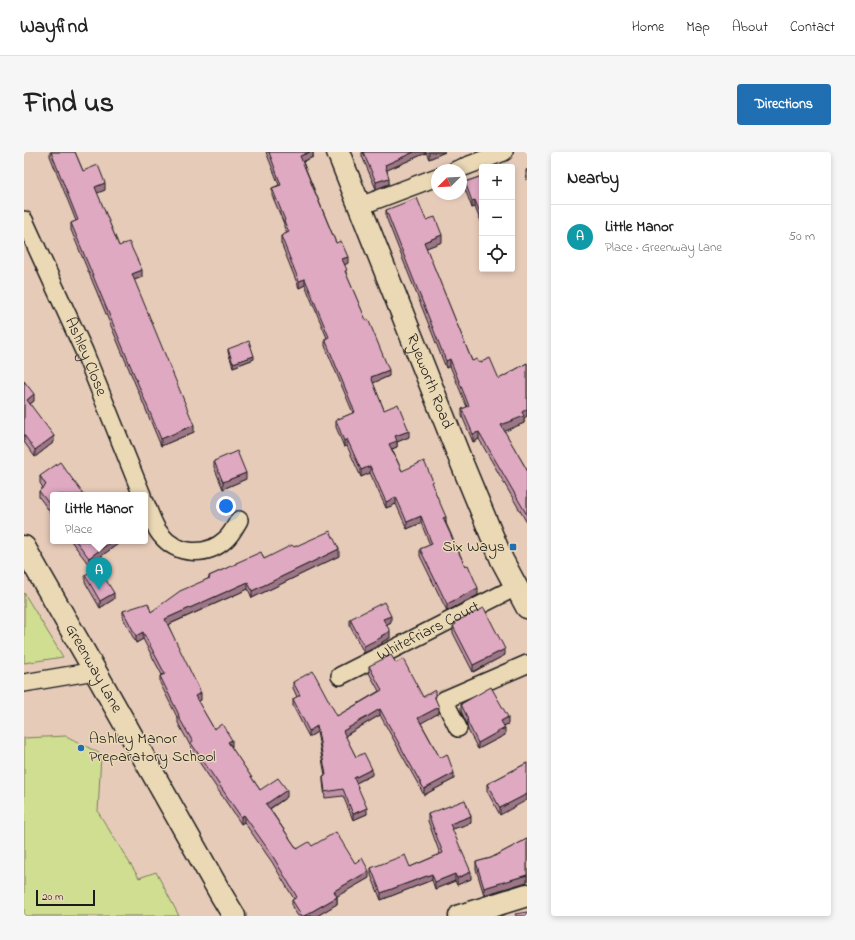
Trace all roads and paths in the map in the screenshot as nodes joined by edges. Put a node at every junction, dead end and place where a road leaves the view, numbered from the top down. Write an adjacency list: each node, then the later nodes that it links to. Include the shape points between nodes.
1 (338, 152): 5 (street, Ryeworth Road)
2 (504, 152): 3 (street)
3 (467, 166)
4 (431, 179): 5 (street)
5 (360, 206): 11 (street, Ryeworth Road, via 461,462)
6 (24, 220): 7 (street, Ashley Close, via 84,351)
7 (141, 492)
8 (148, 509): 9 (street, via 162,537 180,550 198,552 216,546 231,533)
9 (239, 520)
10 (24, 547): 14 (street, Greenway Lane)
11 (516, 587): 12 (street, Ryeworth Road); 15 (street, Whitefriars Court)
12 (527, 607)
13 (527, 664): 17 (street, via 444,700)
14 (95, 671): 16 (street); 19 (street, Greenway Lane)
15 (340, 676)
16 (24, 683)
17 (458, 728)
18 (527, 895): 20 (street)
19 (234, 916)
20 (460, 916)

